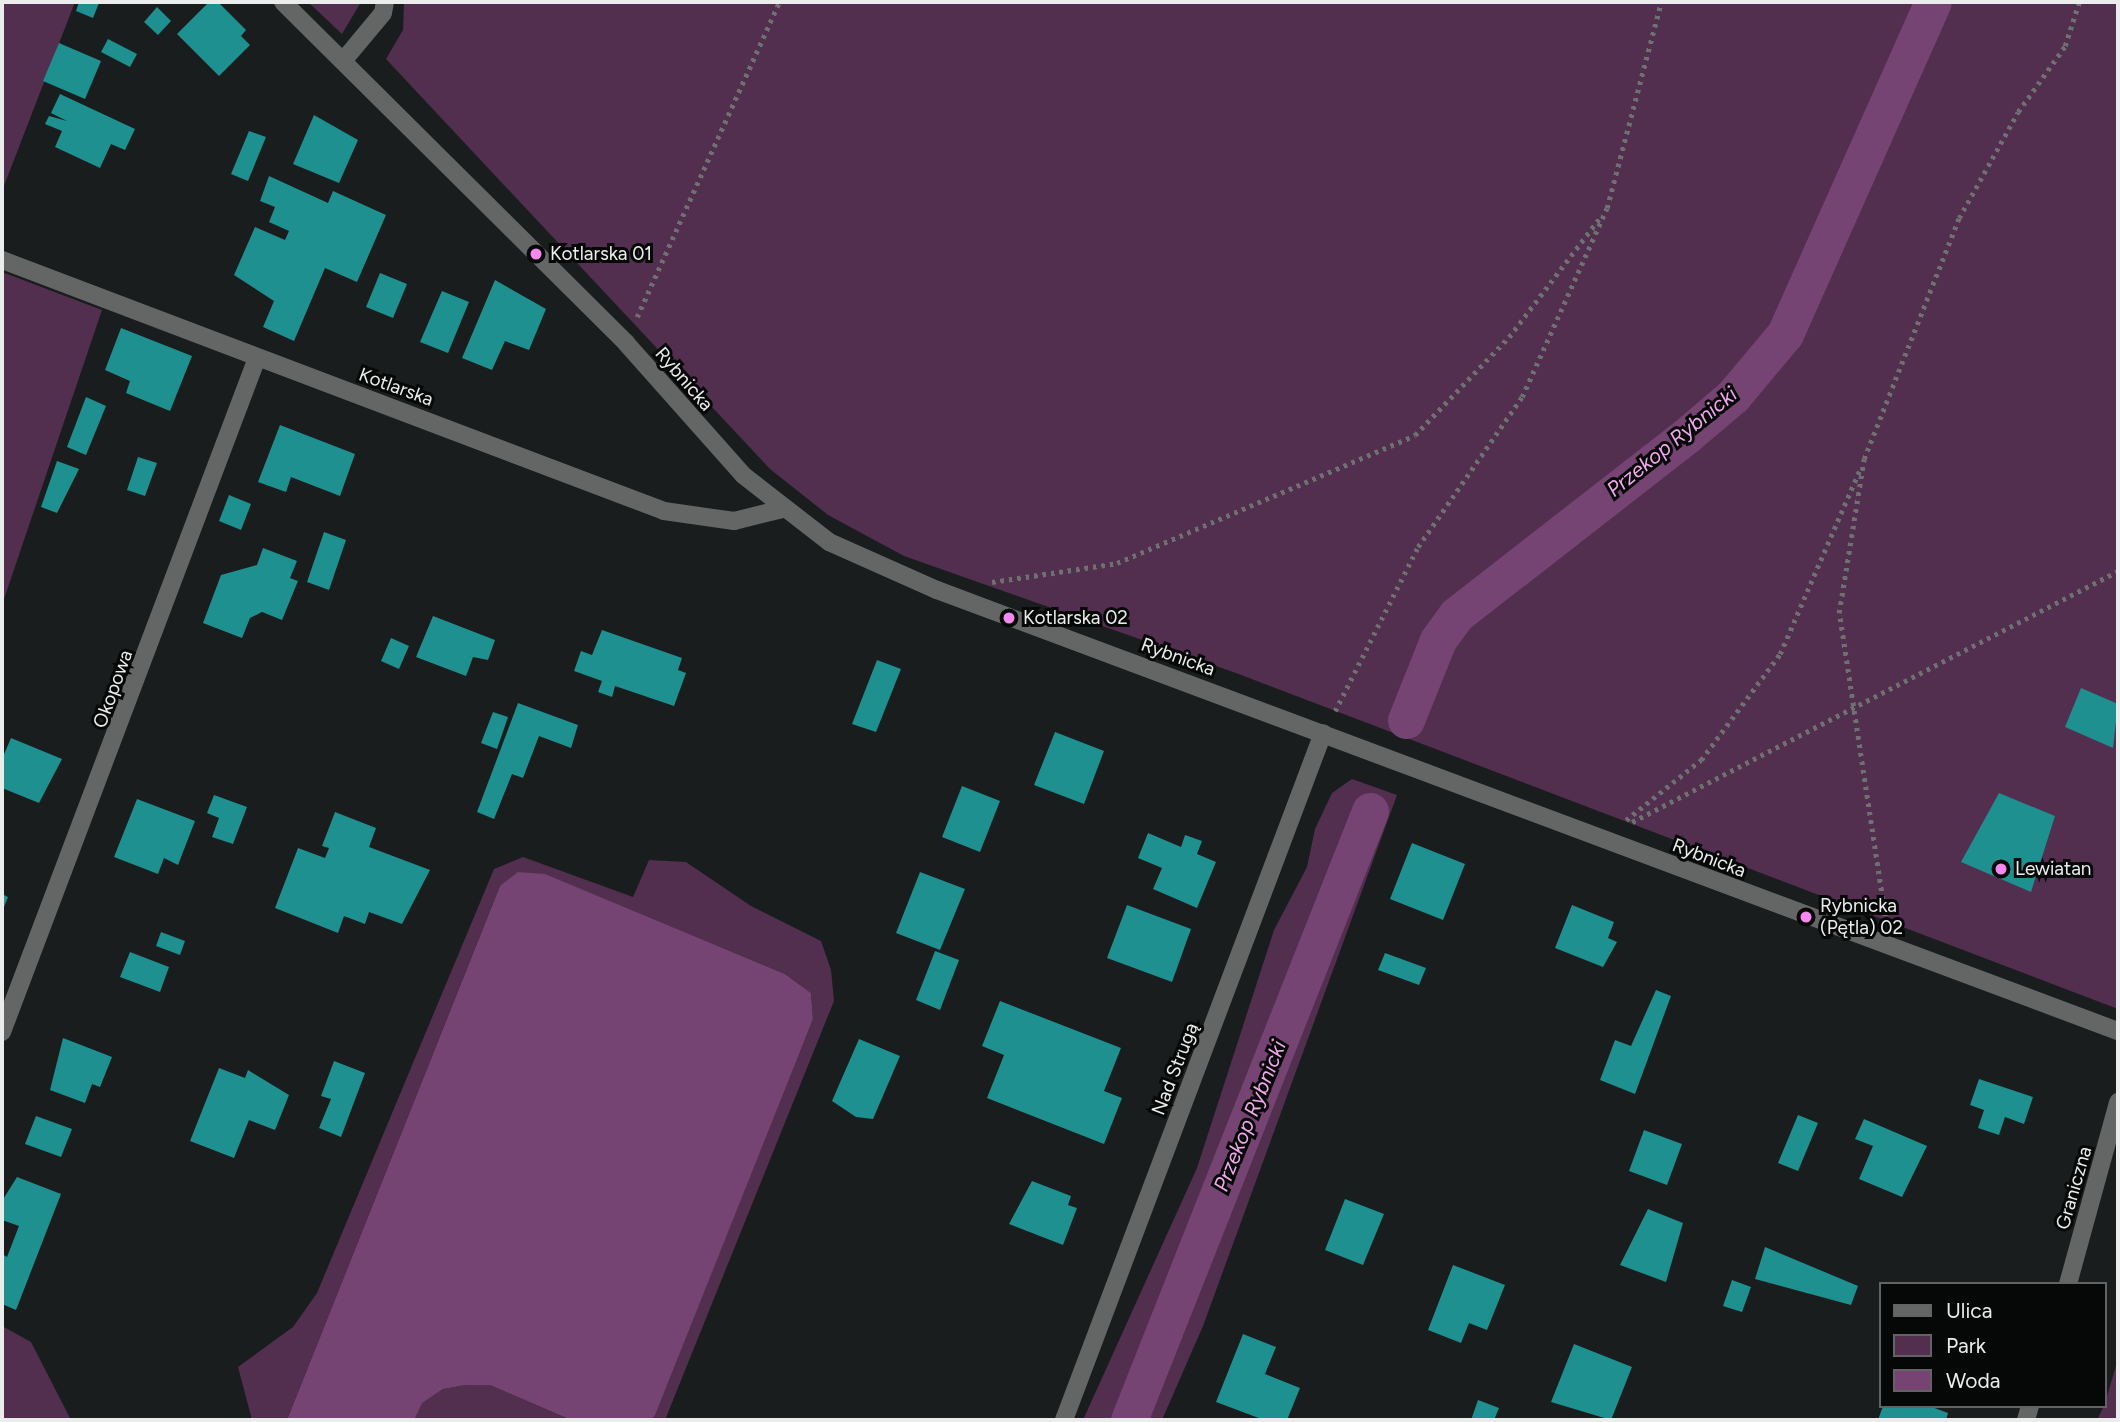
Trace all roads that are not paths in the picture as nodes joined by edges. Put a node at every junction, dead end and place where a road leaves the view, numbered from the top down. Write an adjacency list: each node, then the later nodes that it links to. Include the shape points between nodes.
1 (283, 2): 3 (street, Rybnicka)
2 (385, 2): 3 (street, via 383,13)
3 (343, 61): 6 (street, Rybnicka, via 626,344 701,431)
4 (2, 260): 5 (street, Kotlarska)
5 (257, 358): 6 (street, Kotlarska, via 664,511 734,522); 9 (street, Okopowa)
6 (782, 509): 7 (street, Rybnicka, via 830,542 937,590)
7 (1323, 733): 8 (street, Rybnicka); 12 (street, Nad Strugą)
8 (2118, 1031)
9 (2, 1032)
10 (2118, 1107): 11 (street, Graniczna)
11 (2069, 1282)
12 (1064, 1420)

